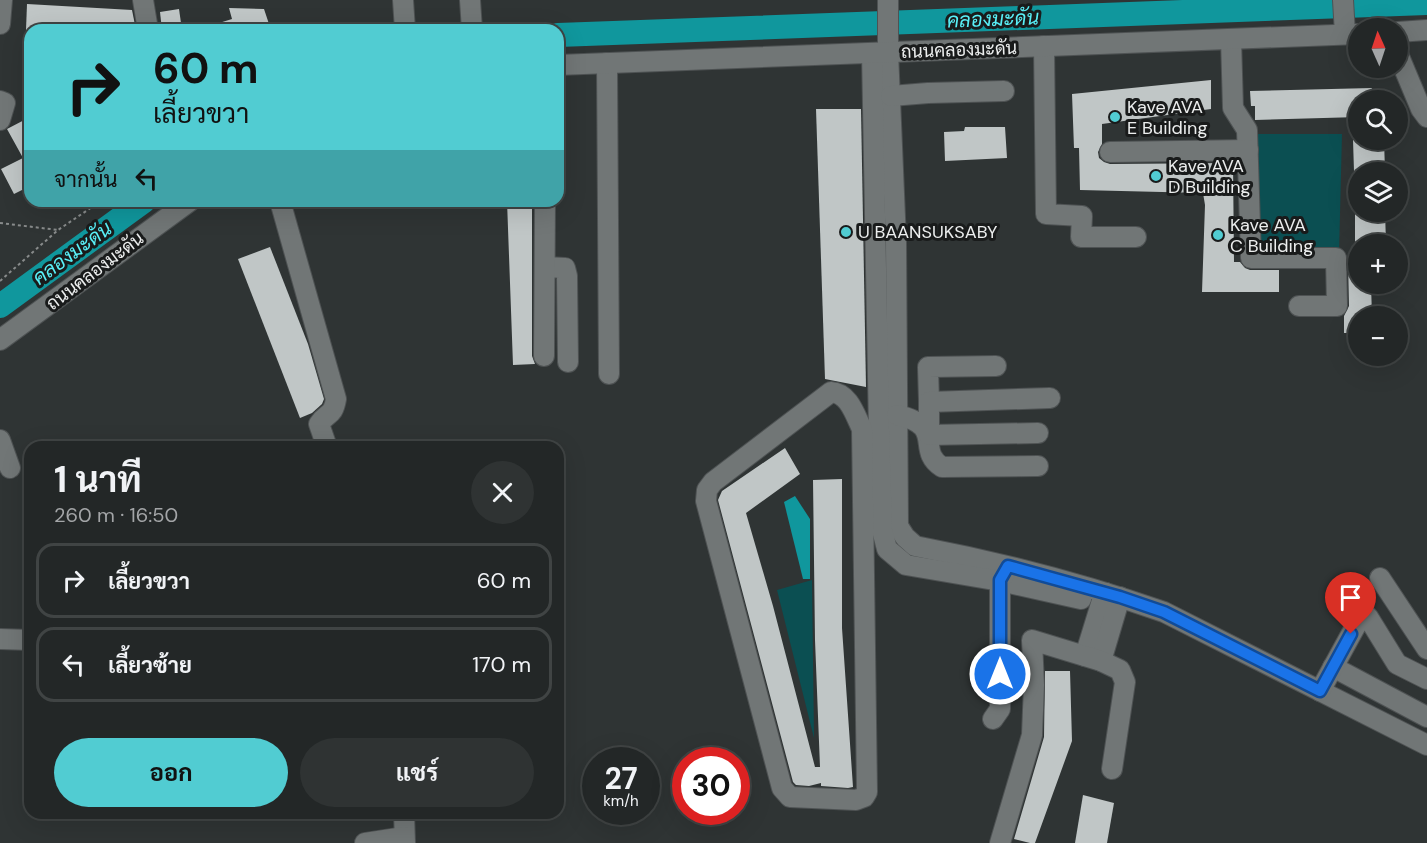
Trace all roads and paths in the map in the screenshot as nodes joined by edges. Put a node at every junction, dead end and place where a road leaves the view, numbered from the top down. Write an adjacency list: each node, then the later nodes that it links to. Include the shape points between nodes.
1 (2, 0): 7 (street)
2 (143, 0): 8 (street)
3 (404, 0): 9 (street)
4 (888, 0): 15 (street)
5 (1343, 0): 6 (street)
6 (1348, 22)
7 (0, 24)
8 (147, 24)
9 (405, 24)
10 (1427, 30): 12 (street)
11 (1348, 31): 13 (street, ถนนคลองมะดัน)
12 (1408, 31)
13 (1230, 39): 14 (street, ถนนคลองมะดัน); 24 (street, via 1233,108 1246,125)
14 (1044, 46): 15 (street, ถนนคลองมะดัน); 32 (street, via 1046,214 1082,216 1081,237)
15 (883, 50): 16 (street, ถนนคลองมะดัน); 20 (street); 43 (street)
16 (607, 63): 17 (street, ถนนคลองมะดัน); 40 (street)
17 (564, 65)
18 (1408, 78): 22 (street)
19 (1004, 91): 20 (street)
20 (891, 96): 43 (street, via 896,241)
21 (0, 101): 23 (street, via 5,103)
22 (1427, 117)
23 (0, 120)
24 (1248, 150): 25 (street); 35 (street, via 1251,258 1336,258 1337,306)
25 (1110, 152)
26 (92, 207): 31 (path)
27 (182, 207): 36 (street, ถนนคลองมะดัน)
28 (282, 207): 47 (street, via 336,399 335,408 319,424)
29 (545, 207): 33 (street)
30 (0, 223): 31 (path)
31 (58, 230): 34 (path)
32 (1136, 237)
33 (544, 267): 37 (street); 38 (street, via 565,268 567,276)
34 (0, 281)
35 (1299, 306)
36 (0, 340)
37 (544, 356)
38 (567, 362)
39 (996, 366): 42 (street, via 928,367)
40 (609, 374)
41 (1050, 398): 42 (street)
42 (929, 402): 45 (street)
43 (884, 426): 43 (street, via 867,792 856,800 790,798 782,788 706,501 707,490 831,392 844,396); 45 (street, via 919,422); 50 (street)
44 (1038, 432): 45 (street)
45 (929, 435): 48 (street, via 934,462 942,467)
46 (0, 440): 49 (street)
47 (325, 441)
48 (1038, 466)
49 (10, 468)
50 (890, 528): 51 (street); 52 (street, via 887,549)
51 (915, 546): 52 (street); 53 (street)
52 (906, 565): 53 (street)
53 (1004, 573): 55 (street); 64 (street, via 1000,709)
54 (1380, 578): 58 (street)
55 (1111, 600): 59 (street); 62 (street, via 1164,612)
56 (0, 639): 57 (street)
57 (24, 640)
58 (1427, 649)
59 (1093, 658): 66 (street, via 1120,670 1125,682); 70 (street, via 1032,640 1032,735)
60 (1333, 667): 61 (street, via 1364,616 1397,664); 62 (street); 63 (street)
61 (1427, 679)
62 (1320, 691): 65 (street)
63 (1427, 717)
64 (993, 719)
65 (1427, 745)
66 (1112, 769)
67 (404, 819): 68 (street)
68 (404, 840): 69 (street)
69 (365, 843)
70 (1000, 843)

